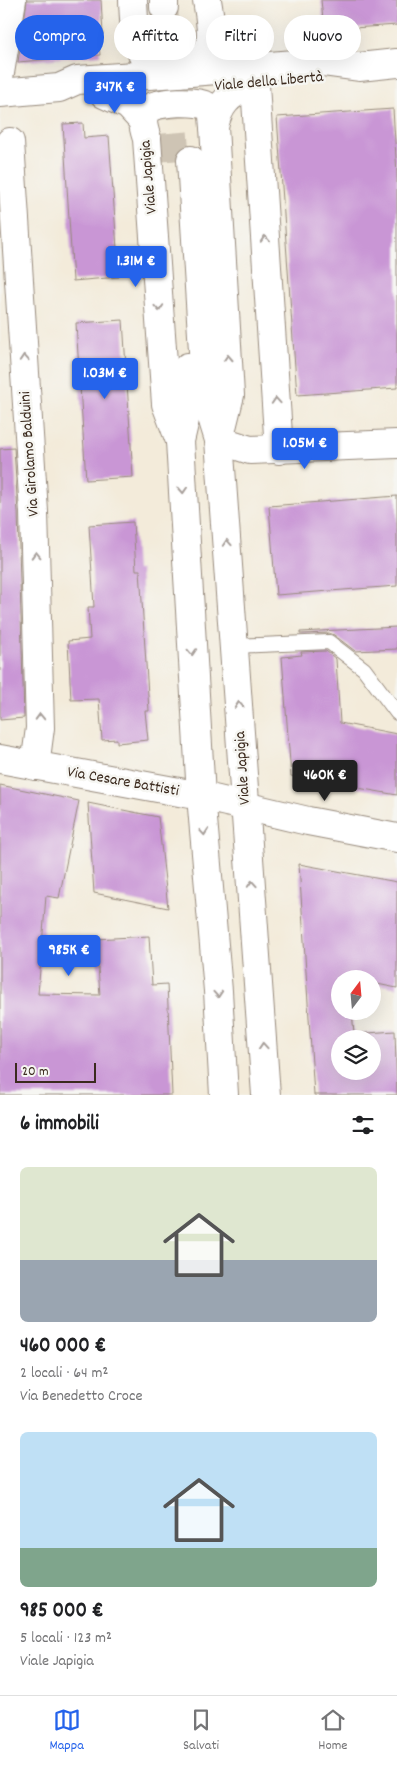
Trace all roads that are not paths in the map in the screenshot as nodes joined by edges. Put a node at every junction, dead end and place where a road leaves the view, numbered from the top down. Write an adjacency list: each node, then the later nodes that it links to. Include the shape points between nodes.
1 (12, 0): 13 (main road)
2 (133, 0): 4 (main road)
3 (180, 2): 5 (main road)
4 (134, 15)
5 (206, 25)
6 (206, 50): 7 (main road)
7 (196, 58)
8 (127, 60): 15 (main road)
9 (151, 60): 10 (main road)
10 (169, 60)
11 (234, 60): 14 (main road)
12 (397, 64): 14 (main road, Viale della Libertà, via 359,67 322,62)
13 (0, 73)
14 (250, 79): 15 (main road, Viale della Libertà); 18 (main road, via 221,105); 24 (main road, one-way to 14)
15 (106, 86): 16 (main road, Viale della Libertà, via 77,80 59,88); 17 (main road)
16 (0, 93)
17 (142, 120): 18 (main road, via 147,110 156,104 198,102 210,108); 22 (main road, Viale Japigia, one-way to 22, via 147,139 166,404)
18 (214, 127): 21 (main road, Viale Japigia, one-way to 18, via 230,396)
19 (10, 142): 20 (main road, Via Girolamo Balduini)
20 (10, 304): 28 (main road, Via Girolamo Balduini, one-way to 20, via 40,728 35,522)
21 (219, 440): 22 (main road, Viale Japigia, via 206,398 184,161 190,398); 24 (main road, via 250,450); 25 (main road, Viale Japigia, one-way to 21)
22 (180, 441): 29 (main road, Viale Japigia, one-way to 29)
23 (397, 444): 24 (main road)
24 (279, 450)
25 (234, 646): 26 (lane, via 329,642 364,670); 30 (main road, Viale Japigia, one-way to 25)
26 (397, 713)
27 (0, 759): 28 (main road, Via Cesare Battisti)
28 (35, 766): 29 (main road, Via Cesare Battisti)
29 (200, 796): 30 (main road, Via Cesare Battisti); 32 (main road, Viale Japigia, one-way to 32)
30 (245, 806): 31 (main road, Via Cesare Battisti); 33 (main road, Viale Japigia, one-way to 30)
31 (397, 838)
32 (224, 1095)
33 (266, 1095)

